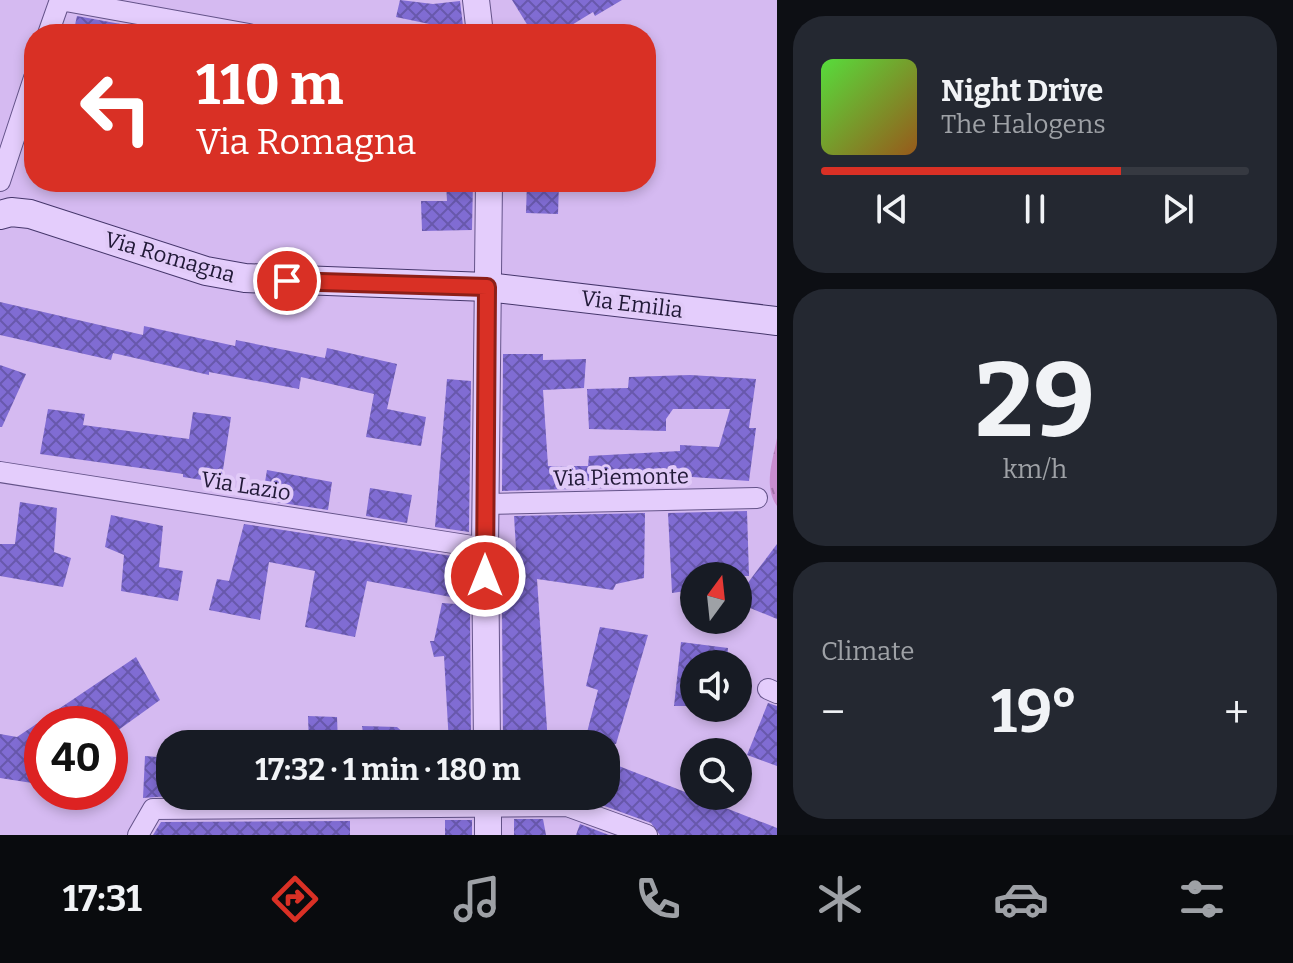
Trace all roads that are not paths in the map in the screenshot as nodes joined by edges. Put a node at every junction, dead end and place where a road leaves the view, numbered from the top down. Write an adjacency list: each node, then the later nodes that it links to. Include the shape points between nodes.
1 (60, 0): 3 (street); 4 (street)
2 (476, 0): 5 (street)
3 (52, 24)
4 (193, 24)
5 (479, 24)
6 (24, 108): 7 (street)
7 (0, 181)
8 (489, 192): 10 (street)
9 (0, 215): 10 (main road, Via Romagna, via 30,214 235,277)
10 (487, 287): 11 (main road, Via Emilia); 14 (street)
11 (777, 321)
12 (0, 472): 15 (street, Via Lazio)
13 (757, 498): 14 (street, Via Piemonte)
14 (486, 504): 15 (street)
15 (485, 548): 16 (street)
16 (487, 730)
17 (156, 809): 20 (street)
18 (488, 810): 21 (street)
19 (578, 810): 22 (street)
20 (138, 835)
21 (488, 835)
22 (647, 835)

